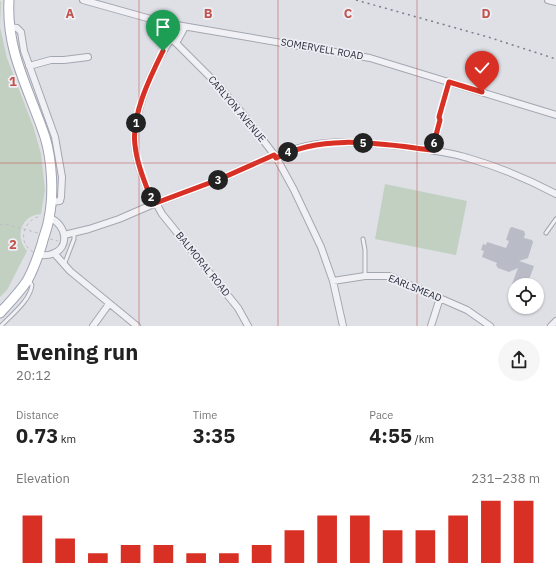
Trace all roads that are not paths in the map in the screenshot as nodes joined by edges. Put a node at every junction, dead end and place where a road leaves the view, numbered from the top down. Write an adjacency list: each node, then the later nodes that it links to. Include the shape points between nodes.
1 (9, 0): 6 (main road)
2 (83, 0): 5 (street, SOMERVELL ROAD)
3 (548, 0): 4 (street)
4 (556, 2)
5 (152, 20): 7 (street, SOMERVELL ROAD); 8 (street, CARLYON AVENUE, via 154,26)
6 (9, 27): 10 (street, via 19,29); 16 (main road, via 18,66 45,138 51,170)
7 (185, 27): 8 (street, BALMORAL ROAD); 11 (street, SOMERVELL ROAD, via 358,55)
8 (173, 41): 14 (street, CARLYON AVENUE, via 220,88); 17 (street, BALMORAL ROAD, via 163,51 150,79 134,133 137,157)
9 (88, 58): 10 (street, via 51,60)
10 (29, 66): 16 (street, via 55,136 59,156 61,197 60,201)
11 (556, 115)
12 (440, 120): 13 (lane)
13 (432, 150): 14 (street, via 339,143 297,149); 15 (street, via 496,167)
14 (275, 156): 17 (street); 29 (street, CARLYON AVENUE, via 321,247)
15 (556, 194)
16 (51, 202): 18 (main road)
17 (155, 204): 20 (street, via 108,223); 37 (street, BALMORAL ROAD, via 238,308)
18 (50, 218): 22 (street, via 58,222); 24 (main road)
19 (556, 219): 21 (lane)
20 (74, 233): 22 (street); 26 (lane)
21 (546, 233)
22 (64, 235): 25 (street, via 60,248)
23 (363, 240): 27 (lane)
24 (35, 253): 25 (street); 28 (main road)
25 (54, 253): 26 (street)
26 (64, 265): 31 (street)
27 (365, 276): 29 (street, EARLSMEAD); 30 (street, EARLSMEAD, via 389,276)
28 (28, 279): 32 (main road); 34 (lane, via 32,285 30,293)
29 (333, 281): 38 (street, CARLYON AVENUE)
30 (440, 298): 39 (street); 40 (street, EARLSMEAD, via 467,310)
31 (109, 304): 35 (street); 36 (street)
32 (0, 313)
33 (556, 321): 41 (street)
34 (1, 326)
35 (93, 326)
36 (137, 326)
37 (248, 326)
38 (343, 326)
39 (431, 326)
40 (490, 326)
41 (551, 326)

